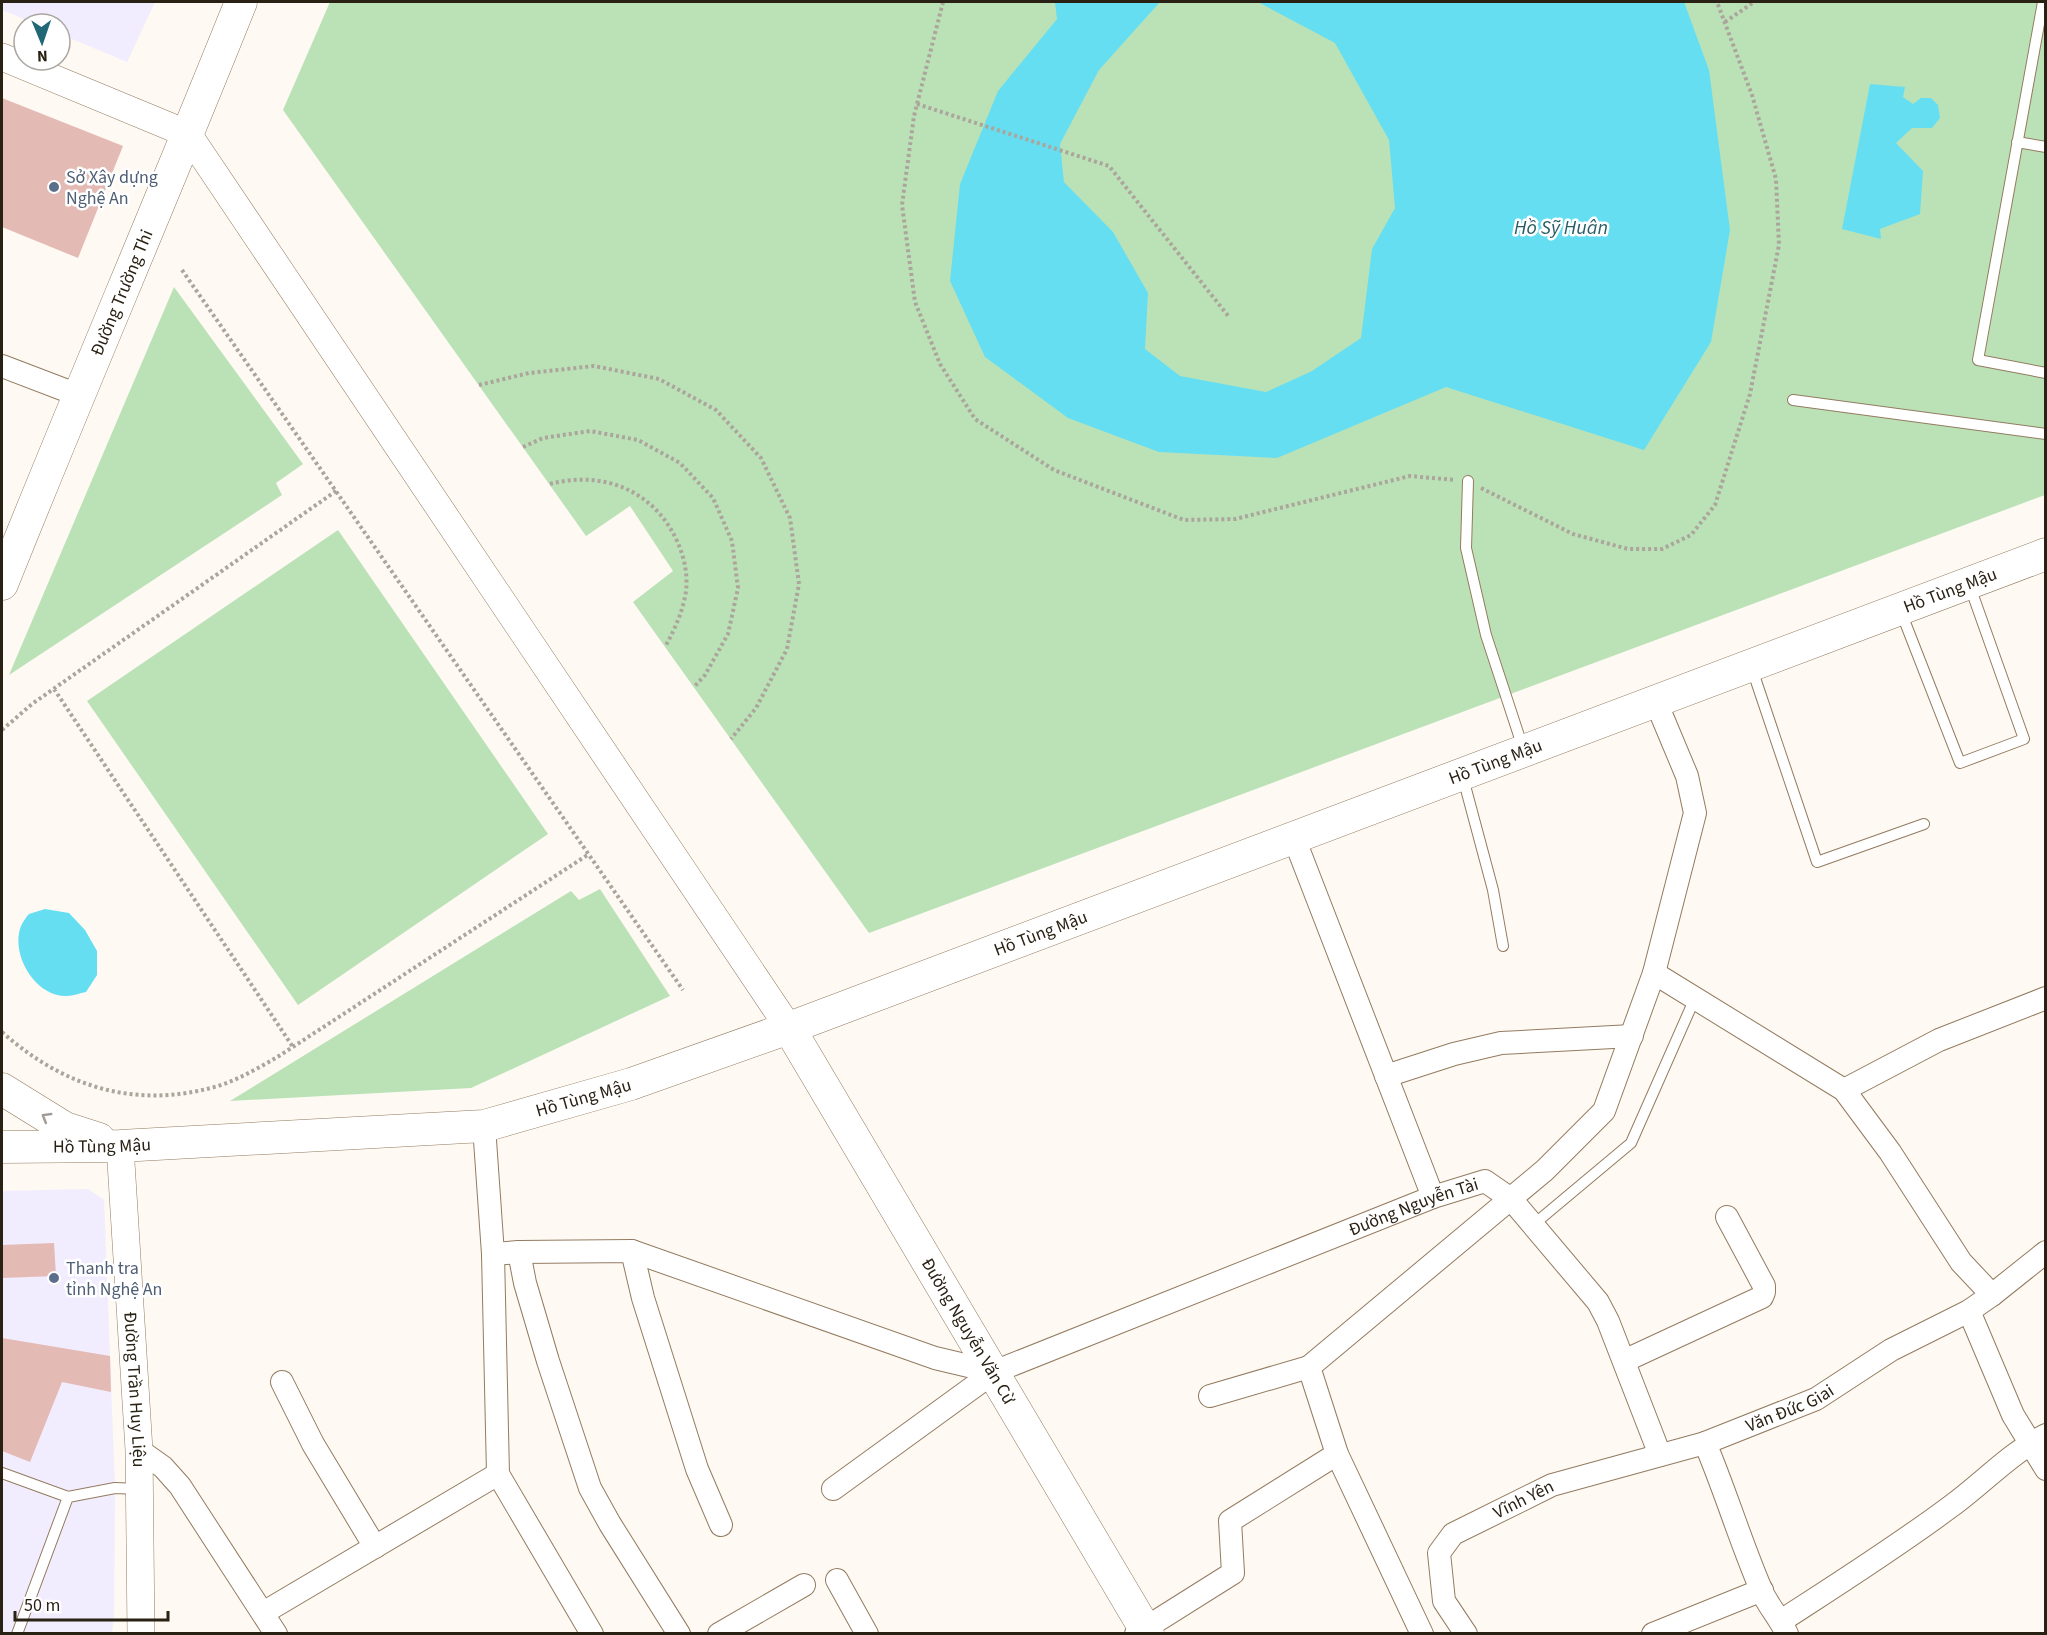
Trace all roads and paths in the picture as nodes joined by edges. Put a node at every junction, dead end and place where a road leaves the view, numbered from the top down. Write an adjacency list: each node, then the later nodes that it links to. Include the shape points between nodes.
1 (241, 2): 9 (main road, Đường Trường Thi)
2 (943, 2): 8 (path)
3 (1717, 2): 6 (path)
4 (1754, 2): 6 (path)
5 (2043, 2): 10 (lane)
6 (1725, 22): 21 (path, via 1752,95 1776,179 1779,244 1750,394 1714,505 1691,535 1662,549 1628,549 1573,534)
7 (2, 57): 9 (street)
8 (917, 104): 13 (path, via 1109,166); 21 (path, via 902,205 915,302 940,364 975,419 1054,470 1184,520 1235,519 1410,476)
9 (188, 134): 17 (main road, Đường Trường Thi); 45 (street)
10 (2017, 142): 11 (lane); 15 (lane, via 1977,360)
11 (2046, 147)
12 (182, 270): 23 (path)
13 (1229, 317)
14 (2, 366): 17 (street)
15 (2046, 373)
16 (479, 385): 34 (path, via 529,373 594,366 658,379 716,410 761,458 790,518 799,584 787,649 756,708)
17 (78, 395): 26 (main road, Đường Trường Thi)
18 (1792, 400): 19 (lane)
19 (2046, 434)
20 (523, 447): 30 (path, via 543,438 590,431 638,440 680,463 713,498 732,541 738,588 728,634)
21 (1468, 481): 35 (lane, via 1466,548 1486,635)
22 (549, 484): 28 (path, via 590,479 621,486 648,502 670,525 683,555 687,589 679,621)
23 (336, 491): 31 (path); 39 (path)
24 (2046, 554): 25 (main road, Hồ Tùng Mậu)
25 (1969, 583): 27 (main road, Hồ Tùng Mậu); 27 (lane, via 2024,740 1960,764)
26 (2, 584)
27 (1900, 609): 29 (main road, Hồ Tùng Mậu)
28 (665, 647)
29 (1750, 666): 32 (main road, Hồ Tùng Mậu); 37 (lane, via 1817,862)
30 (694, 687)
31 (54, 689): 33 (path); 48 (path)
32 (1656, 702): 35 (main road, Hồ Tùng Mậu); 41 (street, via 1687,776 1695,813)
33 (2, 730)
34 (730, 739)
35 (1524, 752): 36 (main road, Hồ Tùng Mậu)
36 (1462, 775): 38 (main road, Hồ Tùng Mậu); 40 (lane, via 1494,890)
37 (1924, 824)
38 (1294, 838): 45 (main road, Hồ Tùng Mậu); 49 (street)
39 (589, 854): 42 (path); 48 (path)
40 (1503, 946)
41 (1654, 973): 43 (street); 47 (street)
42 (683, 990)
43 (1695, 998): 51 (street); 58 (lane, via 1631,1143)
44 (2046, 998): 51 (street, via 1939,1040)
45 (789, 1028): 52 (main road, Hồ Tùng Mậu, via 630,1084); 67 (main road, Đường Nguyễn Văn Cừ)
46 (2, 1032): 48 (path, via 25,1052 85,1084 152,1095 219,1086)
47 (1632, 1036): 49 (street, via 1501,1043); 56 (street, via 1604,1111)
48 (293, 1047)
49 (1386, 1076): 55 (street)
50 (2, 1089): 53 (main road, one-way to 50, via 65,1128)
51 (1844, 1090): 63 (street, via 1890,1152 1960,1262)
52 (484, 1126): 53 (main road, Hồ Tùng Mậu); 62 (street)
53 (120, 1146): 54 (main road, Hồ Tùng Mậu); 72 (street, Đường Trần Huy Liệu)
54 (2, 1148)
55 (1432, 1197): 56 (street, Đường Nguyễn Tài, via 1485,1180); 67 (street, Đường Nguyễn Tài)
56 (1511, 1199): 58 (street); 66 (street)
57 (1727, 1217): 65 (street, via 1764,1286 1762,1297)
58 (1533, 1225): 65 (street, via 1598,1302)
59 (632, 1251): 60 (street); 67 (street, via 935,1358); 81 (street, via 697,1469)
60 (519, 1252): 62 (street); 93 (street, via 548,1361 590,1488)
61 (2046, 1252): 63 (street, Văn Đức Giai)
62 (493, 1254): 77 (street)
63 (1992, 1295): 64 (street, Văn Đức Giai)
64 (1969, 1311): 70 (street, via 2002,1392); 71 (street, Văn Đức Giai, via 1891,1350 1816,1399)
65 (1624, 1361): 74 (street)
66 (1309, 1367): 69 (street); 73 (street)
67 (994, 1372): 78 (street, Đường Nguyễn Tài); 88 (main road, Đường Nguyễn Văn Cừ)
68 (282, 1382): 82 (street, via 313,1444)
69 (1210, 1396)
70 (2038, 1439): 75 (street); 87 (street)
71 (1705, 1443): 74 (street, Vĩnh Yên); 85 (street)
72 (139, 1450): 79 (street, Đường Trần Huy Liệu); 86 (street, via 163,1467 180,1486)
73 (1337, 1454): 88 (street, via 1230,1521 1233,1573); 96 (street)
74 (1660, 1455): 97 (street, Vĩnh Yên, via 1552,1485 1453,1534 1439,1553 1444,1601)
75 (2046, 1469)
76 (2, 1473): 80 (lane)
77 (498, 1474): 82 (street); 92 (street)
78 (833, 1489)
79 (139, 1490): 80 (lane, via 115,1488); 90 (street, Đường Trần Huy Liệu)
80 (68, 1497): 89 (lane)
81 (721, 1525)
82 (375, 1547): 86 (street)
83 (837, 1580): 95 (street)
84 (804, 1585): 94 (street)
85 (1762, 1590): 87 (street); 98 (street)
86 (263, 1613): 91 (street)
87 (1784, 1627)
88 (1143, 1632)
89 (17, 1634)
90 (141, 1634)
91 (276, 1634)
92 (592, 1634)
93 (679, 1634)
94 (719, 1634)
95 (867, 1634)
96 (1422, 1634)
97 (1466, 1634)
98 (1653, 1634)

